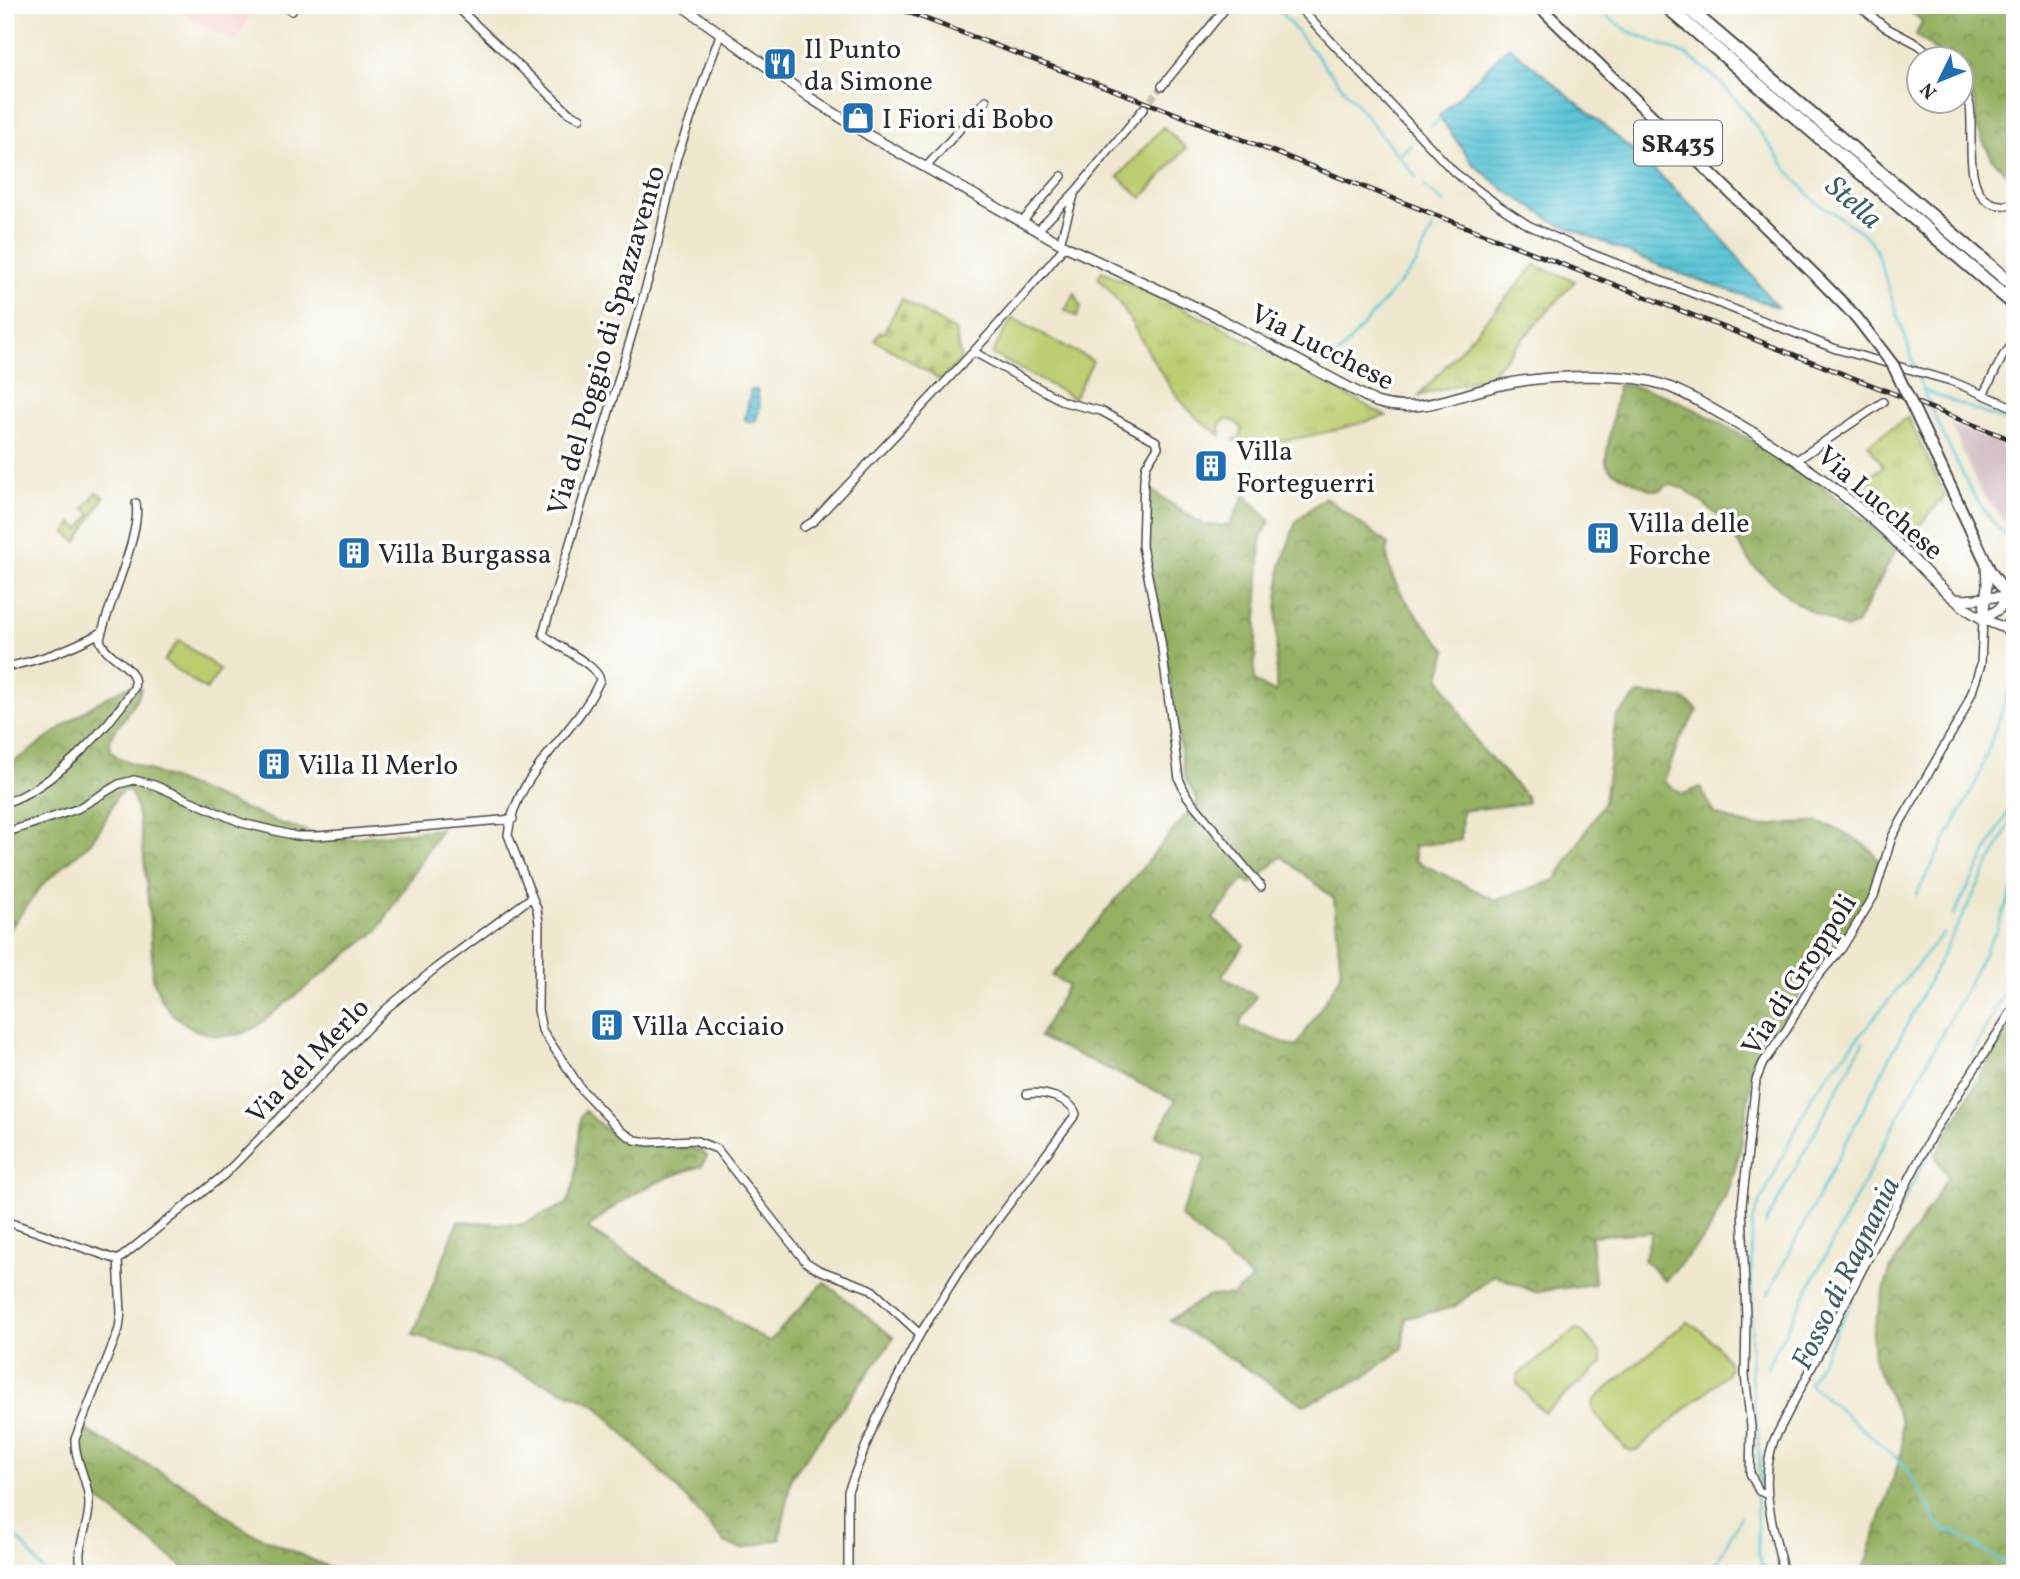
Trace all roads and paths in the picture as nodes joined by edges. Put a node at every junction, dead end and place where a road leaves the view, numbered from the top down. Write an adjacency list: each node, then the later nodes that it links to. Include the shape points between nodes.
1 (284, 5): 10 (street)
2 (455, 5): 17 (street, via 569,113)
3 (1297, 5): 29 (street, via 1444,162 1517,218 1587,252 1836,349)
4 (1538, 5): 35 (main road, SR435, bridge, via 1868,331 1893,365)
5 (1665, 5): 26 (highway)
6 (1684, 5): 25 (highway)
7 (1858, 5): 12 (street)
8 (1228, 6): 13 (street)
9 (686, 7): 11 (street, Via Lucchese)
10 (292, 11)
11 (721, 32): 18 (street, Via Lucchese, via 809,97); 44 (street, Via del Poggio di Spazzavento, via 677,157 654,260 543,634 596,671 600,680 528,781)
12 (1919, 46)
13 (1162, 86)
14 (986, 100): 18 (street)
15 (1144, 108): 20 (street)
16 (1970, 116): 21 (street, via 1977,189 1999,205)
17 (580, 118)
18 (926, 167): 22 (street, Via Lucchese)
19 (1062, 176): 22 (street)
20 (1076, 191): 23 (street); 24 (street)
21 (2015, 204)
22 (1022, 222): 23 (street, Via Lucchese)
23 (1038, 230): 24 (street, Via Lucchese)
24 (1063, 244): 28 (street, via 1020,302); 32 (street, Via Lucchese, via 1389,406 1427,405 1532,380 1641,380 1678,391)
25 (2015, 287)
26 (2015, 305)
27 (2013, 343): 29 (street)
28 (974, 352): 34 (street); 46 (street, via 1064,402 1101,411 1156,441 1158,447 1144,479 1142,546 1161,641 1179,779 1187,796)
29 (1984, 393): 31 (street)
30 (1883, 402): 32 (street)
31 (2015, 408)
32 (1797, 460): 37 (street, Via Lucchese, via 1872,519)
33 (136, 503): 40 (street, via 137,519)
34 (804, 527)
35 (1986, 563): 36 (street, Via Lucchese); 38 (main road, SR435)
36 (1985, 597): 37 (street); 38 (street); 39 (street, Via Lucchese)
37 (1956, 599): 39 (street, Via Lucchese)
38 (2011, 602): 39 (street)
39 (1983, 619): 41 (street, Via Lucchese); 53 (street, Via di Groppoli, via 1982,657 1972,692 1892,837 1874,896 1842,948 1813,982 1756,1080 1742,1205 1745,1363 1750,1473)
40 (102, 632): 42 (street, via 46,656); 43 (street, via 102,645 133,675 134,688 92,742 22,797)
41 (2015, 632)
42 (5, 667)
43 (5, 803)
44 (513, 819): 45 (street, via 296,836 242,823 134,780 118,784 76,809); 47 (street, Via del Poggio di Spazzavento, via 509,838)
45 (5, 830)
46 (1261, 887)
47 (532, 897): 51 (street, Via del Merlo, via 386,1009 225,1174); 52 (street, Via del Poggio di Spazzavento, via 539,923 542,1030 590,1100 635,1140 694,1140 717,1149 806,1262 871,1289)
48 (2015, 1006): 53 (street, Via di Groppoli, via 1933,1133 1778,1431 1769,1453)
49 (1027, 1094): 52 (street, via 1061,1100 1076,1114 958,1273)
50 (5, 1221): 51 (street)
51 (118, 1259): 54 (street, via 119,1329 75,1439 89,1502 80,1554)
52 (920, 1334): 55 (street, via 876,1420 848,1491)
53 (1766, 1494): 56 (street, Via di Groppoli)
54 (84, 1574)
55 (848, 1574)
56 (1784, 1574)

